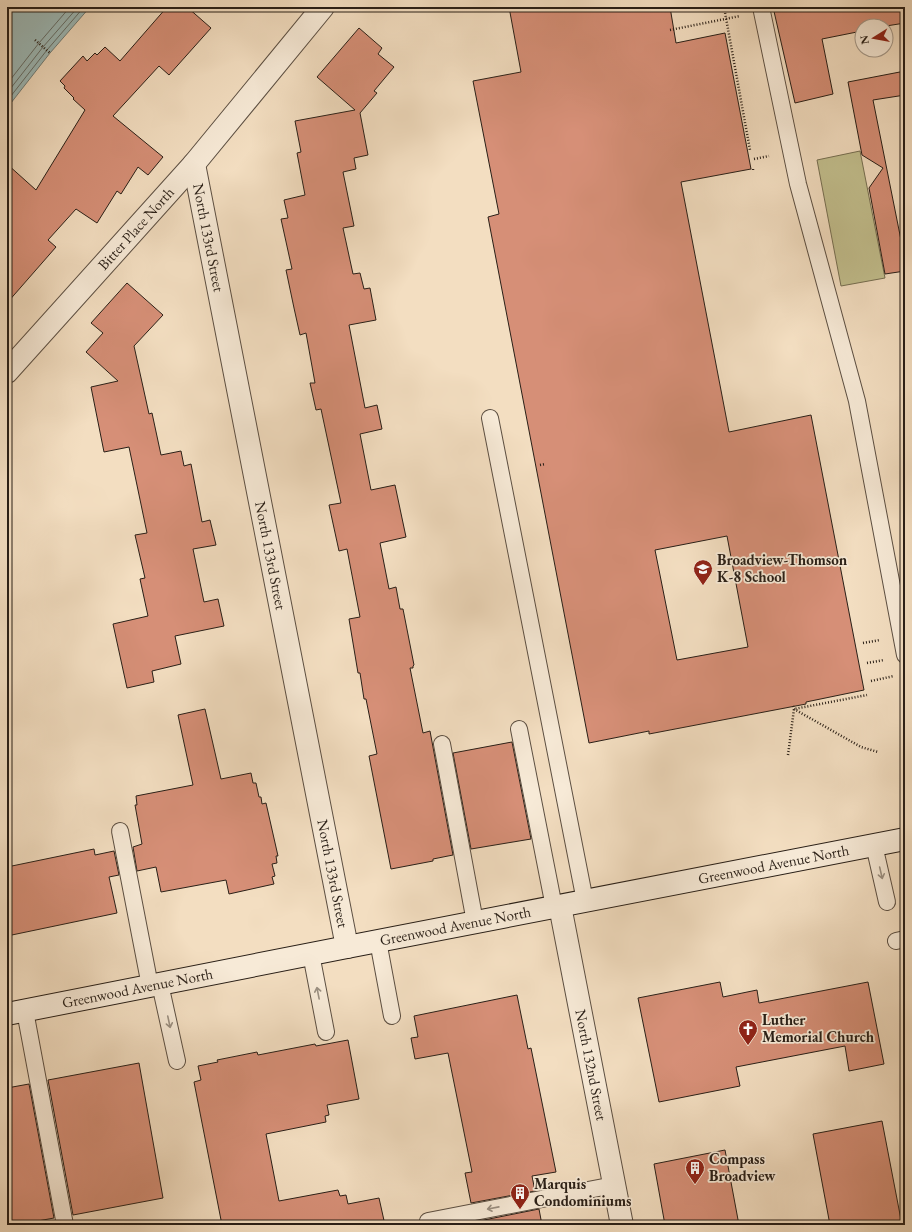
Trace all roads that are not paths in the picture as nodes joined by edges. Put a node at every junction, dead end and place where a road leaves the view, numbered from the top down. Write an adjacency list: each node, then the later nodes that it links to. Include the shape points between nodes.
1 (323, 7): 3 (street, Bitter Place North)
2 (762, 7): 6 (lane, via 798,184 858,401)
3 (194, 164): 4 (street, Bitter Place North); 17 (street, North 133rd Street)
4 (7, 372)
5 (490, 418): 12 (lane)
6 (905, 655)
7 (519, 729): 14 (lane)
8 (442, 744): 15 (lane)
9 (120, 831): 19 (lane)
10 (905, 839): 11 (street, Greenwood Avenue North)
11 (874, 845): 12 (street, Greenwood Avenue North); 13 (lane, one-way to 13)
12 (585, 901): 14 (street, Greenwood Avenue North)
13 (887, 902)
14 (557, 906): 15 (street, Greenwood Avenue North); 24 (street, North 132nd Street)
15 (476, 922): 16 (street, Greenwood Avenue North)
16 (378, 941): 17 (street, Greenwood Avenue North); 21 (lane)
17 (347, 947): 18 (street, Greenwood Avenue North)
18 (311, 954): 19 (street, Greenwood Avenue North); 22 (lane, one-way to 18)
19 (155, 985): 20 (street, Greenwood Avenue North); 23 (lane, one-way to 23)
20 (16, 1013): 26 (lane)
21 (392, 1016)
22 (326, 1032)
23 (177, 1061)
24 (614, 1186): 25 (lane, one-way to 25); 27 (street, North 132nd Street)
25 (428, 1221)
26 (65, 1225)
27 (622, 1225)

